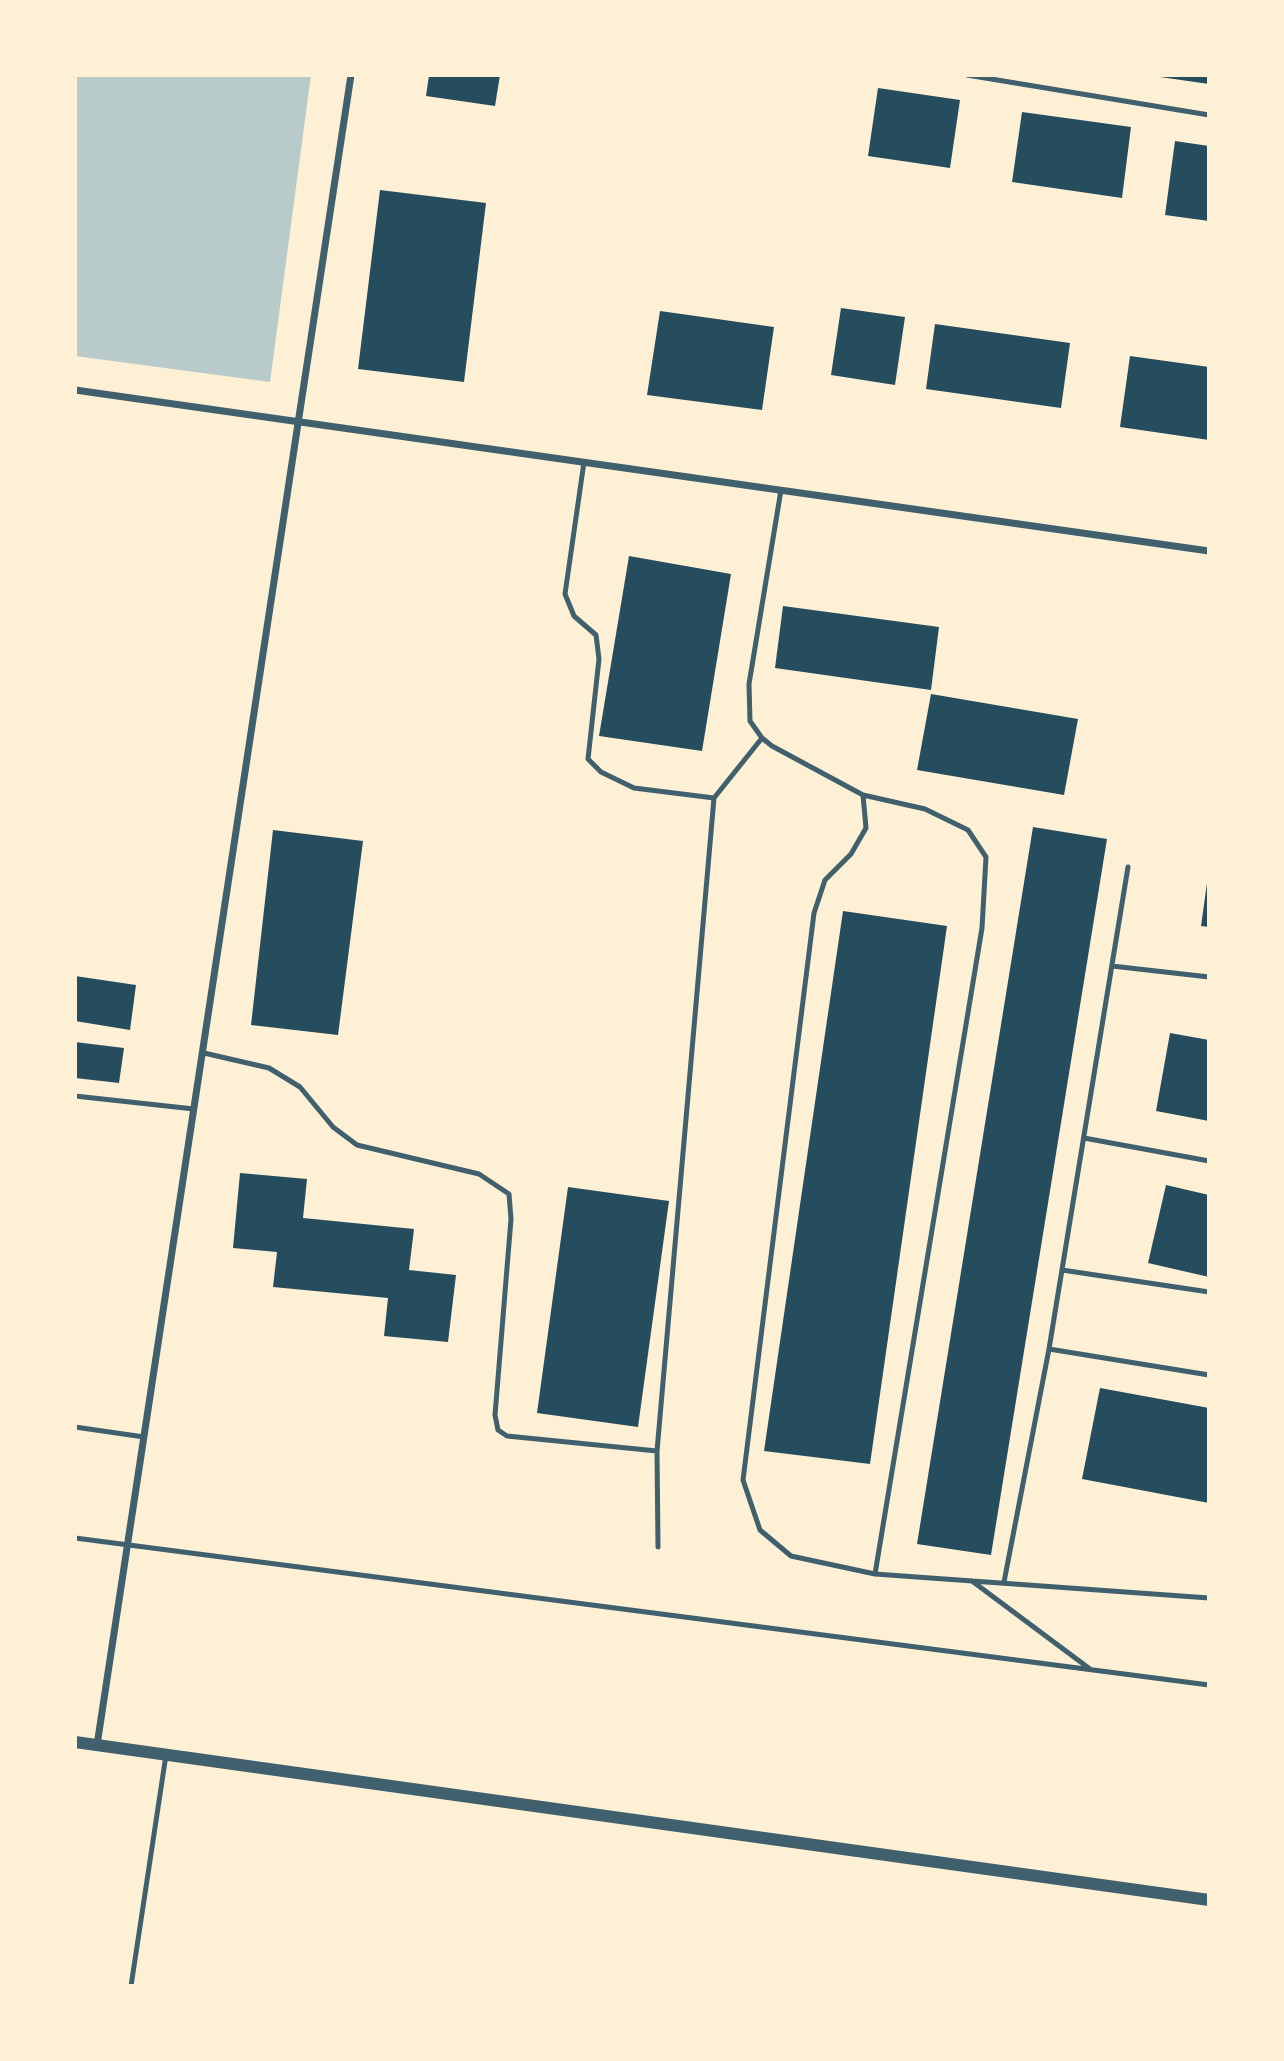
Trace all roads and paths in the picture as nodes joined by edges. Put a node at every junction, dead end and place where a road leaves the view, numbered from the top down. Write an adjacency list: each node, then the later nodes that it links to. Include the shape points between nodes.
1 (351, 75): 5 (street)
2 (967, 75): 3 (lane)
3 (1209, 115)
4 (75, 390): 5 (street)
5 (301, 422): 6 (street); 15 (street)
6 (584, 462): 7 (street); 11 (lane, via 565,594 574,616 596,635 599,659 588,759 601,772 634,788)
7 (780, 490): 8 (street); 9 (lane, via 749,684 750,721)
8 (1209, 551)
9 (762, 738): 10 (lane); 11 (lane)
10 (863, 795): 30 (lane, via 925,809 968,830 986,857 982,928); 30 (lane, via 866,828 851,854 825,880 814,913 743,1480 760,1530 791,1556)
11 (714, 797): 26 (lane)
12 (1128, 867): 13 (lane)
13 (1112, 966): 14 (lane); 18 (lane)
14 (1209, 977)
15 (204, 1053): 17 (street); 26 (lane, via 279,1074 300,1087 333,1127 356,1145 479,1174 509,1194 511,1219 495,1415 498,1430 507,1436)
16 (75, 1096): 17 (lane)
17 (194, 1109): 25 (street)
18 (1084, 1138): 19 (lane); 20 (lane)
19 (1209, 1161)
20 (1062, 1270): 21 (lane); 22 (lane)
21 (1209, 1292)
22 (1049, 1349): 23 (lane); 32 (lane)
23 (1209, 1375)
24 (75, 1427): 25 (lane)
25 (144, 1437): 28 (street)
26 (657, 1451): 29 (lane)
27 (75, 1538): 28 (lane)
28 (128, 1545): 34 (lane); 37 (street)
29 (658, 1547)
30 (875, 1574): 31 (lane)
31 (972, 1581): 32 (lane); 34 (lane)
32 (1004, 1582): 33 (lane)
33 (1209, 1598)
34 (1091, 1670): 35 (lane)
35 (1209, 1685)
36 (75, 1742): 37 (street)
37 (97, 1745): 38 (street)
38 (166, 1755): 39 (street); 40 (lane)
39 (1209, 1900)
40 (131, 1986)

